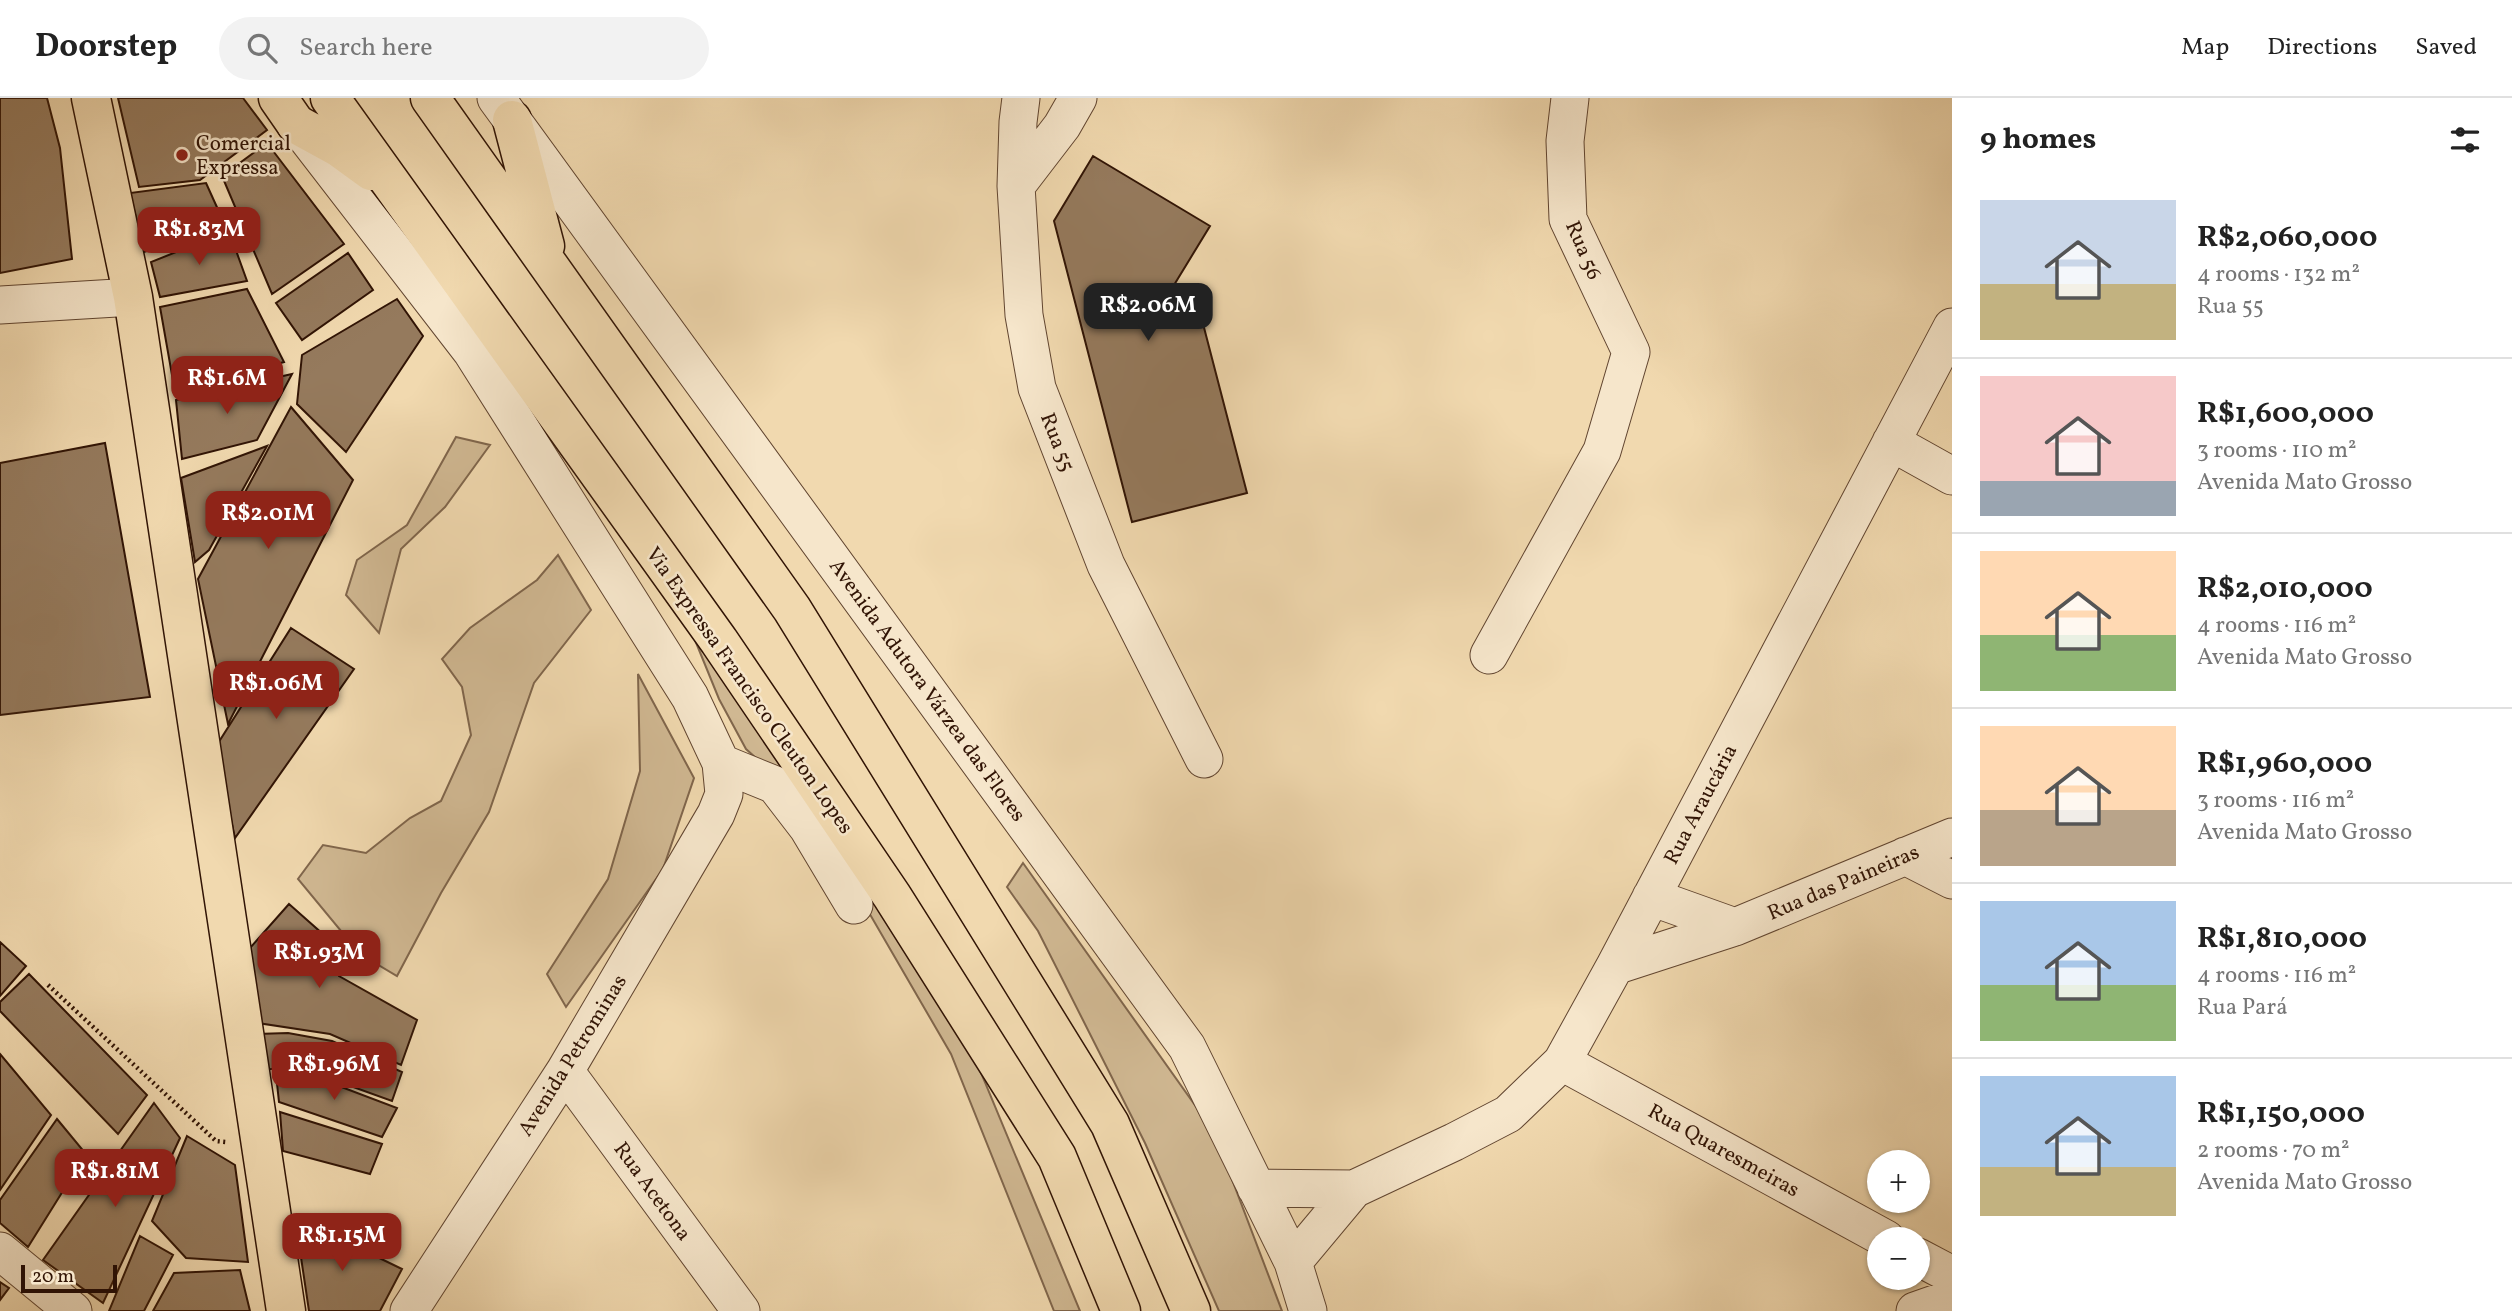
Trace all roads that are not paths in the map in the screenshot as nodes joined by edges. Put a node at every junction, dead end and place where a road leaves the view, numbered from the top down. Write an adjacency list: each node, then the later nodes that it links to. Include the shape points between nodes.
1 (91, 98): 12 (main road)
2 (330, 98): 10 (main road, Via Expressa Francisco Cleuton Lopes)
3 (430, 98): 11 (main road)
4 (1021, 98): 9 (street, Rua 55)
5 (1078, 98): 9 (street)
6 (1570, 98): 17 (street, Rua 56, via 1565,141 1568,219 1631,352 1602,451)
7 (504, 109): 11 (main road); 29 (street, Avenida Adutora Várzea das Flores, via 1187,1046)
8 (287, 111): 10 (main road); 19 (street, via 472,352 690,697)
9 (1016, 186): 18 (street, Rua 55, via 1024,315 1037,388 1106,565)
10 (396, 189): 41 (main road, Via Expressa Francisco Cleuton Lopes, via 719,641 892,896 1057,1157)
11 (551, 268): 42 (main road, via 792,609 1110,1124)
12 (132, 297): 13 (street); 38 (main road)
13 (0, 305)
14 (1952, 327): 15 (street, Rua Araucária)
15 (1891, 442): 16 (street); 23 (street, Rua Araucária)
16 (1952, 476)
17 (1489, 655)
18 (1204, 759)
19 (722, 778): 24 (street, via 775,785 808,828); 28 (street, Avenida Petrominas, via 716,814)
20 (1952, 837): 21 (street, Rua das Paineiras)
21 (1905, 856): 22 (street); 25 (street, Rua das Paineiras)
22 (1952, 880)
23 (1651, 897): 25 (street); 26 (street, Rua Araucária)
24 (854, 905)
25 (1735, 927): 26 (street, Rua das Paineiras)
26 (1615, 966): 27 (street, Rua Araucária)
27 (1562, 1062): 30 (street, Rua Araucária, via 1508,1114); 31 (street, Rua Quaresmeiras)
28 (565, 1071): 39 (street, Avenida Petrominas); 40 (street, Rua Acetona)
29 (1256, 1188): 30 (street, Rua Araucária); 33 (street, Avenida Adutora Várzea das Flores)
30 (1354, 1189): 33 (street, Rua Araucária)
31 (1867, 1229)
32 (0, 1251): 37 (street)
33 (1293, 1262): 43 (street, Avenida Adutora Várzea das Flores)
34 (1930, 1263): 35 (street)
35 (1952, 1275)
36 (1952, 1298): 44 (street)
37 (73, 1311)
38 (286, 1311)
39 (409, 1311)
40 (741, 1311)
41 (1121, 1311)
42 (1191, 1311)
43 (1308, 1311)
44 (1914, 1311)

